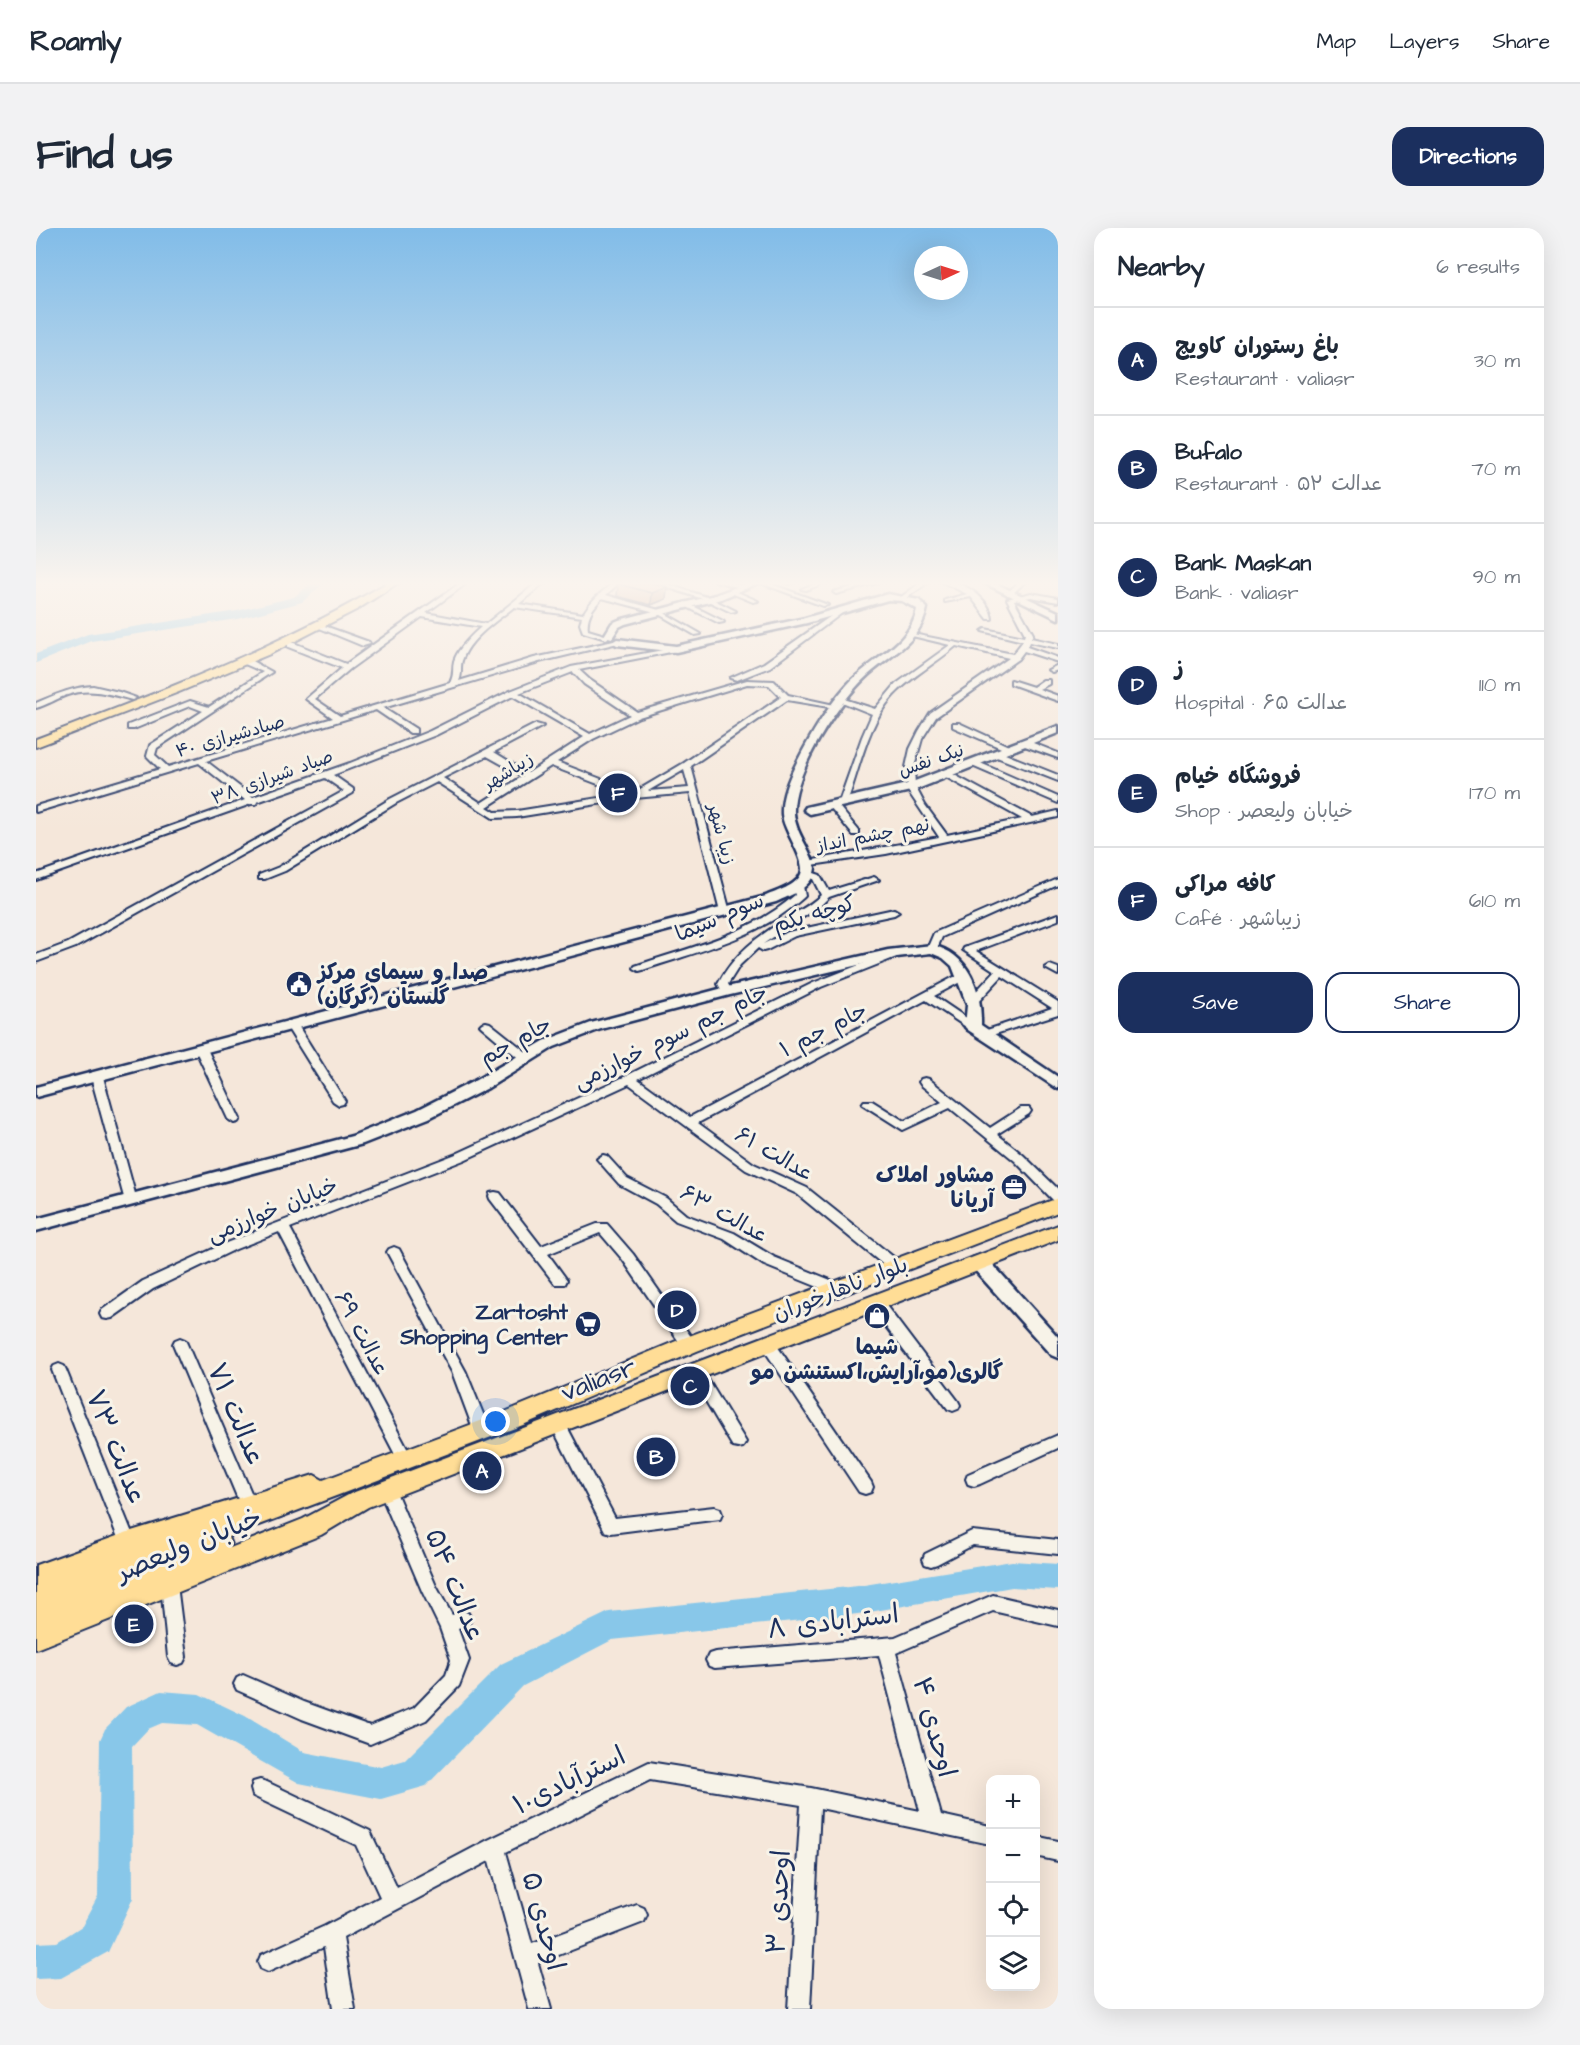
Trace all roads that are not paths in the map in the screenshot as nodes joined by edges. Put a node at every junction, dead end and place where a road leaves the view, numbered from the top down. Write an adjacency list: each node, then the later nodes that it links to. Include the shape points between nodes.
1 (214, 664): 21 (main road)
2 (233, 664): 38 (main road)
3 (252, 664): 26 (street, via 268,672)
4 (340, 664): 13 (street)
5 (351, 664): 13 (street)
6 (457, 664): 16 (street, via 459,673)
7 (524, 664): 16 (street, ۴۰ صیادشیرازی)
8 (600, 664): 14 (street, صیاد شیرازی ۳۸)
9 (768, 664): 27 (street)
10 (875, 664): 23 (street)
11 (928, 664): 28 (street, via 904,682)
12 (1005, 664): 53 (street, via 933,715 924,726 911,756)
13 (347, 667): 29 (street, via 310,699)
14 (574, 669): 19 (street, صیاد شیرازی ۳۸); 27 (street)
15 (1033, 678): 18 (street, via 1018,684)
16 (453, 686): 25 (street, ۴۰ صیادشیرازی)
17 (1046, 688): 18 (street); 18 (street); 22 (street)
18 (1032, 690)
19 (513, 693): 35 (street); 49 (street, صیاد شیرازی ۳۸, via 434,733)
20 (786, 697): 23 (street); 27 (street, via 771,683 747,682); 46 (street)
21 (132, 698): 24 (street, via 98,687 70,691); 36 (main road)
22 (1058, 699)
23 (838, 703): 28 (street); 66 (street, via 806,756 789,796 789,822)
24 (36, 706)
25 (378, 708): 29 (street, ۴۰ صیادشیرازی); 34 (street)
26 (209, 711): 32 (street, via 190,703); 47 (street, via 153,747 152,756)
27 (633, 713): 35 (street, زیباشهر)
28 (878, 713): 58 (street)
29 (339, 719): 43 (street, ۴۰ صیادشیرازی)
30 (956, 725): 39 (street)
31 (539, 726): 40 (street)
32 (131, 727)
33 (1058, 729): 37 (street, نیک نفس)
34 (413, 731)
35 (590, 737): 45 (street, زیباشهر)
36 (36, 738)
37 (1024, 742): 39 (street, نیک نفس); 42 (street)
38 (36, 743)
39 (1011, 749): 41 (street, نیک نفس)
40 (487, 752): 50 (street); 51 (street)
41 (997, 754): 44 (street, نیک نفس); 52 (street)
42 (1058, 756)
43 (200, 760): 47 (street, ۴۰ صیادشیرازی); 57 (street)
44 (975, 761): 48 (street, نیک نفس); 56 (street)
45 (552, 763): 50 (street, زیباشهر); 55 (street, زیباشهر)
46 (687, 765): 54 (street, زیبا شهر); 55 (street)
47 (166, 770): 60 (street, ۴۰ صیادشیرازی)
48 (947, 774): 53 (street, نیک نفس); 63 (street)
49 (327, 775): 57 (street, صیاد شیرازی ۳۸); 79 (street, via 350,791 72,945)
50 (530, 777): 59 (street, زیباشهر)
51 (437, 778): 59 (street); 68 (street)
52 (1058, 778)
53 (911, 787): 58 (street, نیک نفس); 65 (street)
54 (692, 790): 55 (street); 72 (street, زیبا شهر)
55 (635, 795): 59 (street, via 517,814 493,815)
56 (1058, 800)
57 (253, 802): 67 (street, صیاد شیرازی ۳۸)
58 (838, 803): 61 (street, نیک نفس); 64 (street)
59 (482, 806)
60 (36, 808)
61 (810, 810)
62 (1058, 814): 63 (street, نهم چشم انداز)
63 (1031, 820): 65 (street, نهم چشم انداز)
64 (856, 832)
65 (944, 838): 66 (street, نهم چشم انداز)
66 (804, 875): 71 (street, via 817,877); 72 (street, via 771,900); 75 (street, سوم سیما, via 800,896 792,905 746,930 643,971)
67 (36, 877)
68 (262, 877)
69 (874, 880): 71 (street)
70 (1058, 882): 76 (street, via 938,935)
71 (826, 896): 75 (street, via 819,905)
72 (725, 912): 86 (street)
73 (894, 912): 78 (street, کوچه یکم, via 792,934)
74 (1058, 918): 80 (street, via 968,950)
75 (782, 927): 78 (street)
76 (932, 950): 77 (street, جام جم); 84 (street, via 948,955 958,964)
77 (899, 953): 82 (street, جام جم); 92 (street, جام جم سوم خوارزمی, via 817,985)
78 (745, 956): 82 (street, via 728,972 723,984)
79 (36, 959)
80 (1001, 971): 84 (street); 85 (street)
81 (958, 979): 83 (street, ۱ جام جم)
82 (727, 991): 90 (street, جام جم, via 596,1026 549,1044)
83 (928, 997): 88 (street); 101 (street, ۱ جام جم)
84 (973, 1000): 88 (street)
85 (1058, 1009): 88 (street)
86 (291, 1024): 89 (street); 96 (street)
87 (486, 1025): 90 (street)
88 (979, 1031): 94 (street)
89 (201, 1049): 91 (street); 100 (street)
90 (526, 1058): 107 (street, جام جم, via 423,1114 357,1140)
91 (97, 1077): 95 (street); 107 (street)
92 (630, 1079): 101 (street, عدالت ۶۱); 103 (street, جام جم سوم خوارزمی)
93 (925, 1082): 97 (street)
94 (1058, 1084)
95 (36, 1092)
96 (339, 1101)
97 (950, 1103): 98 (street, via 903,1126); 102 (street)
98 (868, 1104)
99 (1025, 1111): 102 (street)
100 (234, 1119)
101 (688, 1122): 115 (street, عدالت ۶۱, via 750,1167 802,1191)
102 (989, 1134): 106 (street)
103 (460, 1157): 110 (street, خیابان خوارزمی)
104 (603, 1159): 117 (street, عدالت ۶۳, via 623,1181 653,1196 681,1218 729,1236 769,1262)
105 (495, 1196): 113 (street)
106 (1058, 1197)
107 (131, 1201): 109 (street, جام جم)
108 (1058, 1205): 115 (main road, بلوار ناهارخوران)
109 (36, 1226)
110 (283, 1227): 119 (street, خیابان خوارزمی, via 231,1246 148,1285); 132 (street, عدالت ۶۹)
111 (1058, 1233): 114 (main road, valiasr)
112 (394, 1252): 129 (street, via 459,1372)
113 (538, 1253): 116 (street); 122 (street, via 602,1227 628,1257)
114 (980, 1263): 118 (main road, valiasr); 123 (street)
115 (896, 1267): 117 (main road, بلوار ناهارخوران)
116 (560, 1280)
117 (838, 1289): 122 (main road, بلوار ناهارخوران)
118 (876, 1303): 121 (main road, valiasr); 126 (street)
119 (107, 1314)
120 (180, 1344): 137 (street, عدالت ۷۱)
121 (768, 1344): 125 (main road, valiasr); 134 (street)
122 (689, 1345): 128 (main road, بلوار ناهارخوران)
123 (1058, 1350)
124 (58, 1370): 139 (street, عدالت ۷۳)
125 (696, 1372): 127 (main road, valiasr); 131 (street)
126 (953, 1405)
127 (559, 1425): 128 (main road, valiasr); 138 (street, via 611,1526)
128 (520, 1428): 129 (main road, بلوار ناهارخوران); 136 (main road, valiasr)
129 (482, 1431): 132 (main road, بلوار ناهارخوران)
130 (1058, 1441): 133 (street)
131 (738, 1442)
132 (405, 1459): 135 (main road, بلوار ناهارخوران)
133 (974, 1479)
134 (865, 1487)
135 (357, 1489): 136 (main road, valiasr); 137 (main road, خیابان ولیعصر, via 307,1486); 143 (main road, خیابان ولیعصر, via 312,1527); 144 (main road, via 308,1498); 145 (main road)
136 (387, 1490): 151 (street, عدالت ۵۴, via 430,1592 455,1622 460,1660 453,1680 420,1714 370,1735)
137 (248, 1504): 139 (main road, خیابان ولیعصر)
138 (714, 1514)
139 (128, 1543): 142 (main road, خیابان ولیعصر)
140 (1058, 1547): 141 (street, via 972,1538)
141 (931, 1559)
142 (36, 1576)
143 (168, 1585): 147 (main road, خیابان ولیعصر); 149 (street)
144 (36, 1599)
145 (36, 1615)
146 (1058, 1618): 148 (street, ۸ استرابادی, via 993,1603 896,1645)
147 (36, 1637)
148 (885, 1646): 150 (street, ۸ استرابادی); 154 (street, ۴ اوحدی)
149 (177, 1657)
150 (715, 1660)
151 (243, 1684)
152 (260, 1788): 159 (street, via 363,1838)
153 (811, 1797): 154 (street, استرآبادی۱۰); 156 (street, استرآبادی۱۰, via 649,1772); 166 (street, ۳ اوحدی)
154 (933, 1822): 155 (street, استرآبادی۱۰)
155 (986, 1834)
156 (495, 1847): 159 (street, استرآبادی۱۰); 162 (street, ۵ اوحدی)
157 (1040, 1847): 158 (street)
158 (1058, 1851)
159 (393, 1901): 161 (street, استرآبادی۱۰)
160 (637, 1915): 162 (street)
161 (332, 1933): 163 (street, استرآبادی۱۰); 164 (street)
162 (526, 1957): 165 (street, ۵ اوحدی)
163 (268, 1962)
164 (344, 2009)
165 (540, 2009)
166 (799, 2009)

